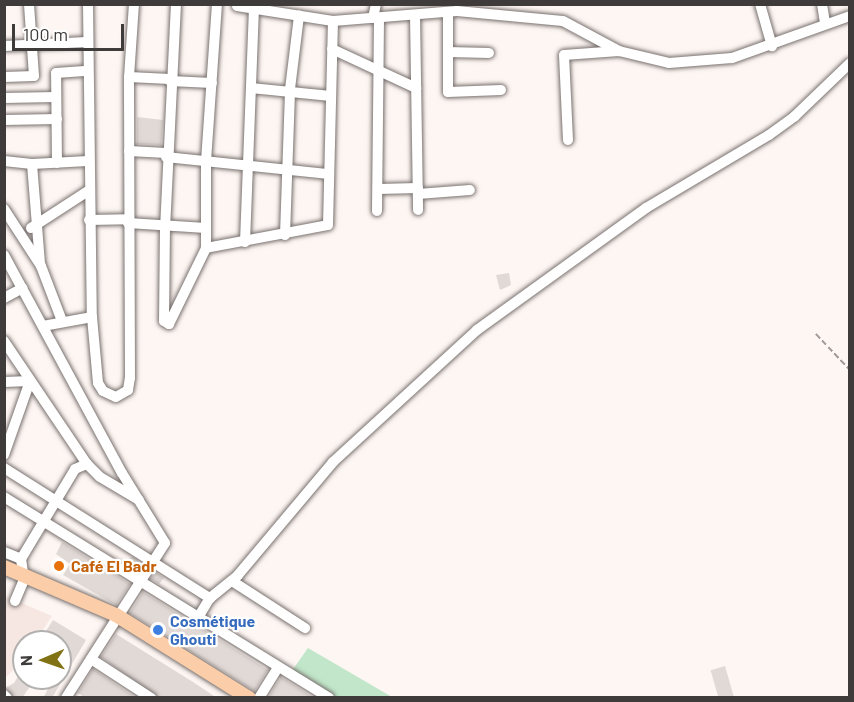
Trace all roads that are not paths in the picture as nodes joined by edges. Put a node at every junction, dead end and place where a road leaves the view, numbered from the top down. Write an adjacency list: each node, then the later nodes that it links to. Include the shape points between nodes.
1 (29, 4): 19 (street)
2 (88, 4): 18 (street)
3 (134, 4): 30 (street)
4 (176, 4): 31 (street)
5 (217, 4): 32 (street)
6 (376, 4): 15 (street)
7 (760, 4): 21 (street)
8 (822, 4): 17 (street)
9 (234, 5): 10 (street)
10 (254, 10): 13 (street); 33 (street)
11 (417, 12): 12 (street); 15 (street); 34 (street)
12 (448, 12): 23 (street, via 563,21); 24 (street)
13 (299, 16): 16 (street); 36 (street)
14 (849, 16): 17 (street)
15 (376, 18): 16 (street); 27 (street)
16 (333, 21): 22 (street)
17 (825, 23): 21 (street)
18 (87, 42): 19 (street); 28 (street)
19 (30, 45): 20 (street); 29 (street, via 34,76)
20 (4, 46)
21 (772, 46): 23 (street, via 732,58 669,63)
22 (332, 49): 27 (street); 37 (street)
23 (619, 51): 42 (street, via 564,55)
24 (448, 52): 25 (street); 35 (street, via 448,92)
25 (489, 53)
26 (849, 63): 94 (street, via 795,116 769,135 646,208 477,330 333,462)
27 (379, 70): 34 (street); 53 (street)
28 (88, 71): 38 (street, via 56,73); 46 (street)
29 (4, 77)
30 (129, 77): 31 (street); 43 (street)
31 (170, 80): 32 (street); 44 (street)
32 (212, 83): 47 (street)
33 (251, 88): 36 (street); 50 (street)
34 (416, 88): 56 (street)
35 (501, 90)
36 (290, 92): 37 (street); 51 (street)
37 (331, 96): 52 (street)
38 (56, 97): 39 (street); 40 (street)
39 (4, 98)
40 (57, 119): 41 (street); 48 (street)
41 (4, 120)
42 (568, 140)
43 (129, 151): 44 (street); 61 (street)
44 (166, 155): 47 (street); 63 (street)
45 (4, 161): 49 (street)
46 (88, 161): 48 (street); 55 (street)
47 (206, 161): 50 (street); 64 (street)
48 (57, 163): 49 (street)
49 (32, 164): 62 (street)
50 (248, 166): 51 (street); 67 (street)
51 (287, 170): 52 (street); 66 (street)
52 (329, 174): 66 (street, via 328,225)
53 (378, 189): 56 (street); 59 (street)
54 (470, 190): 56 (street)
55 (88, 191): 60 (street); 62 (street)
56 (418, 191): 58 (street)
57 (4, 209): 65 (street)
58 (418, 210)
59 (377, 211)
60 (89, 220): 61 (street); 73 (street)
61 (128, 221): 63 (street); 73 (street, via 130,378 122,396 108,394 98,382)
62 (35, 223): 65 (street); 70 (street)
63 (165, 226): 64 (street); 68 (street, via 166,323 171,322)
64 (206, 228): 68 (street)
65 (20, 233): 70 (street)
66 (285, 235): 67 (street)
67 (245, 242): 68 (street)
68 (206, 249)
69 (4, 255): 71 (street)
70 (41, 266): 74 (street)
71 (22, 288): 72 (street); 75 (street)
72 (4, 298)
73 (92, 317): 74 (street)
74 (62, 321): 75 (street)
75 (43, 326): 85 (street)
76 (4, 341): 77 (street)
77 (30, 381): 78 (street); 79 (street); 81 (street)
78 (4, 382)
79 (7, 443): 80 (street)
80 (4, 455)
81 (87, 464): 84 (street, via 75,469); 85 (street, via 100,477)
82 (4, 468): 84 (street)
83 (4, 497): 86 (street)
84 (56, 499): 86 (street); 89 (street)
85 (141, 501): 89 (street, via 165,543)
86 (44, 520): 88 (street); 93 (street)
87 (4, 552): 88 (street)
88 (21, 559): 92 (street)
89 (151, 561): 93 (street); 95 (street)
90 (4, 567): 92 (main road)
91 (4, 574): 92 (main road)
92 (24, 577): 96 (street); 98 (main road)
93 (141, 580): 97 (street); 98 (street)
94 (232, 580): 95 (street); 99 (street)
95 (210, 598): 97 (street)
96 (15, 600)
97 (200, 616): 101 (street)
98 (114, 617): 100 (street); 104 (main road); 105 (main road)
99 (305, 628)
100 (91, 659): 102 (street); 103 (street)
101 (278, 667): 106 (street); 107 (street)
102 (70, 696)
103 (151, 698)
104 (232, 698)
105 (249, 698)
106 (259, 698)
107 (329, 698)

